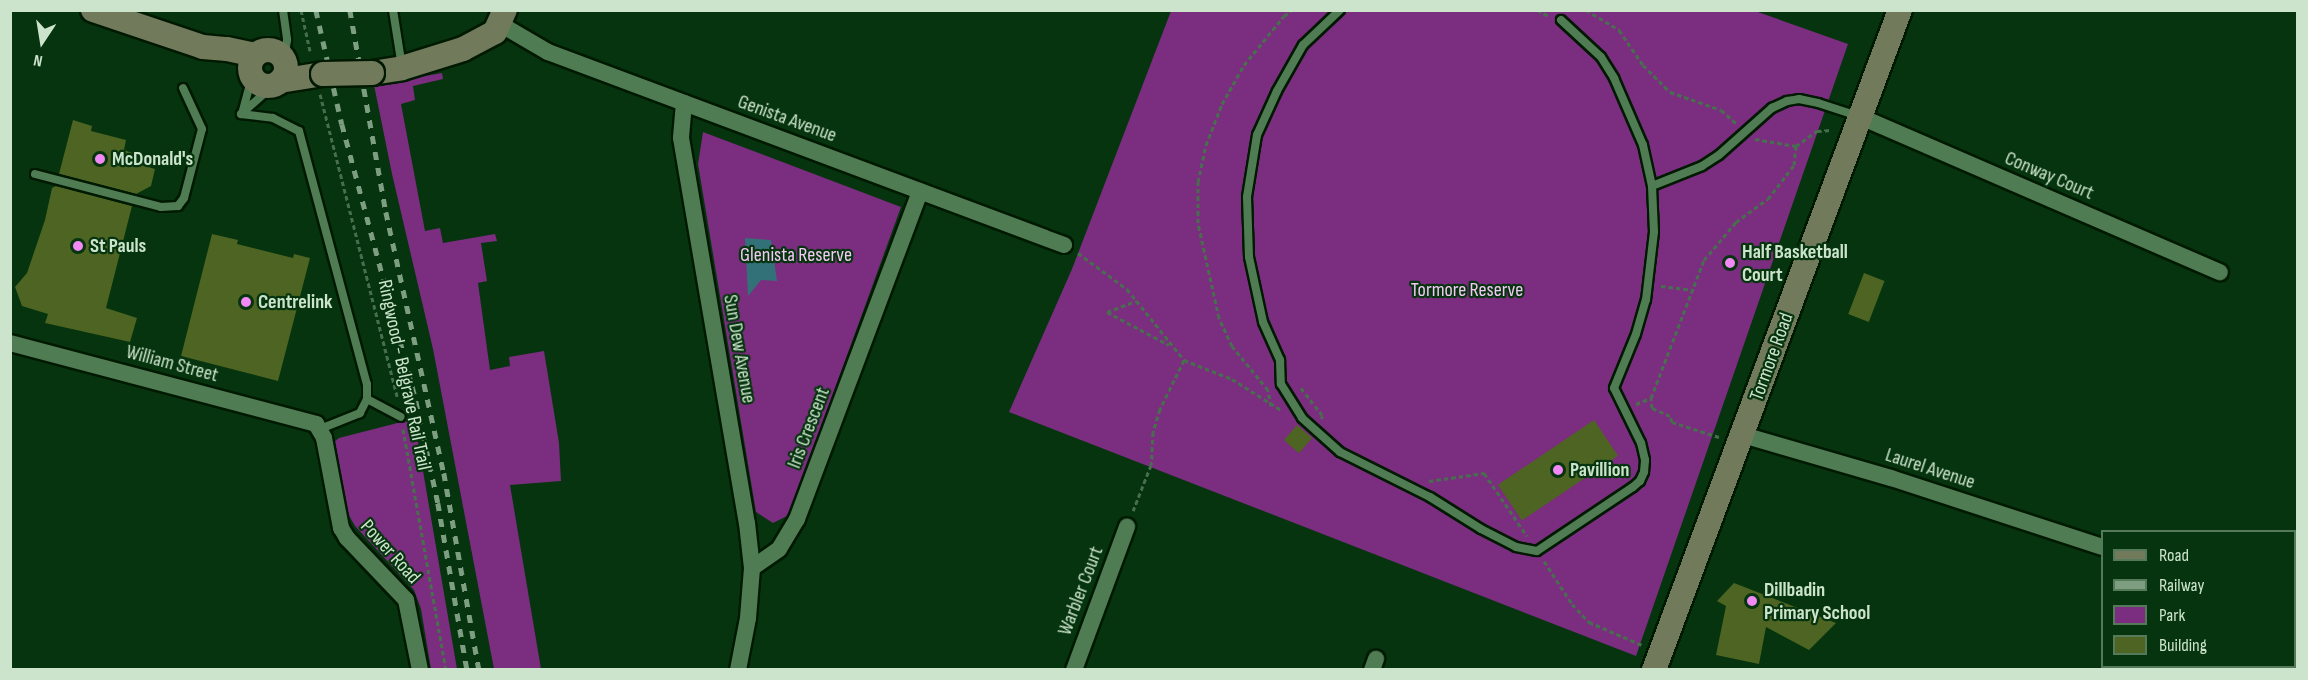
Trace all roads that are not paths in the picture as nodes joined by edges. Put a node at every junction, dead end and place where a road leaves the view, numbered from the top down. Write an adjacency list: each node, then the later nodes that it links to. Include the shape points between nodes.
1 (93, 10): 8 (street)
2 (283, 10): 10 (lane, via 287,40)
3 (393, 10): 9 (lane)
4 (1340, 10): 16 (lane, via 1303,45 1277,91 1257,135 1247,197 1248,257 1263,322 1280,360 1281,384 1302,418 1340,452 1430,496 1516,547 1537,551 1633,487 1644,472 1641,443 1614,388 1636,334 1648,284 1654,232)
5 (1900, 10): 14 (street, Tormore Road)
6 (503, 17): 9 (street, via 495,32 463,50); 12 (street, Genista Avenue, via 548,52)
7 (1561, 20): 16 (lane, via 1601,57 1614,78 1643,145)
8 (252, 68): 10 (street, via 271,50); 13 (lane)
9 (402, 68): 10 (street, bridge, via 321,82 299,65)
10 (281, 72): 13 (lane)
11 (183, 88): 15 (lane, via 202,129 184,198 178,206 161,207)
12 (684, 103): 17 (street, Genista Avenue); 27 (street, Sun Dew Avenue, via 681,138)
13 (242, 114): 21 (lane, via 273,118 299,131)
14 (1861, 117): 16 (lane, via 1798,99 1772,108 1702,166); 19 (street, Conway Court); 24 (street, Tormore Road)
15 (35, 174)
16 (1652, 186)
17 (921, 191): 18 (street, Genista Avenue); 27 (street, Iris Crescent, via 797,519 778,549)
18 (1064, 245)
19 (2220, 272)
20 (10, 343): 23 (street, William Street, via 309,421)
21 (367, 399): 22 (lane); 23 (lane, via 360,413)
22 (401, 417)
23 (320, 429): 28 (street, Power Road, via 341,528 406,600)
24 (1732, 436): 26 (street, Laurel Avenue, via 1891,478); 31 (street, Tormore Road)
25 (1127, 527): 30 (street, Warbler Court)
26 (2101, 546)
27 (752, 568): 29 (street)
28 (420, 669)
29 (738, 669)
30 (1074, 669)
31 (1654, 669)

